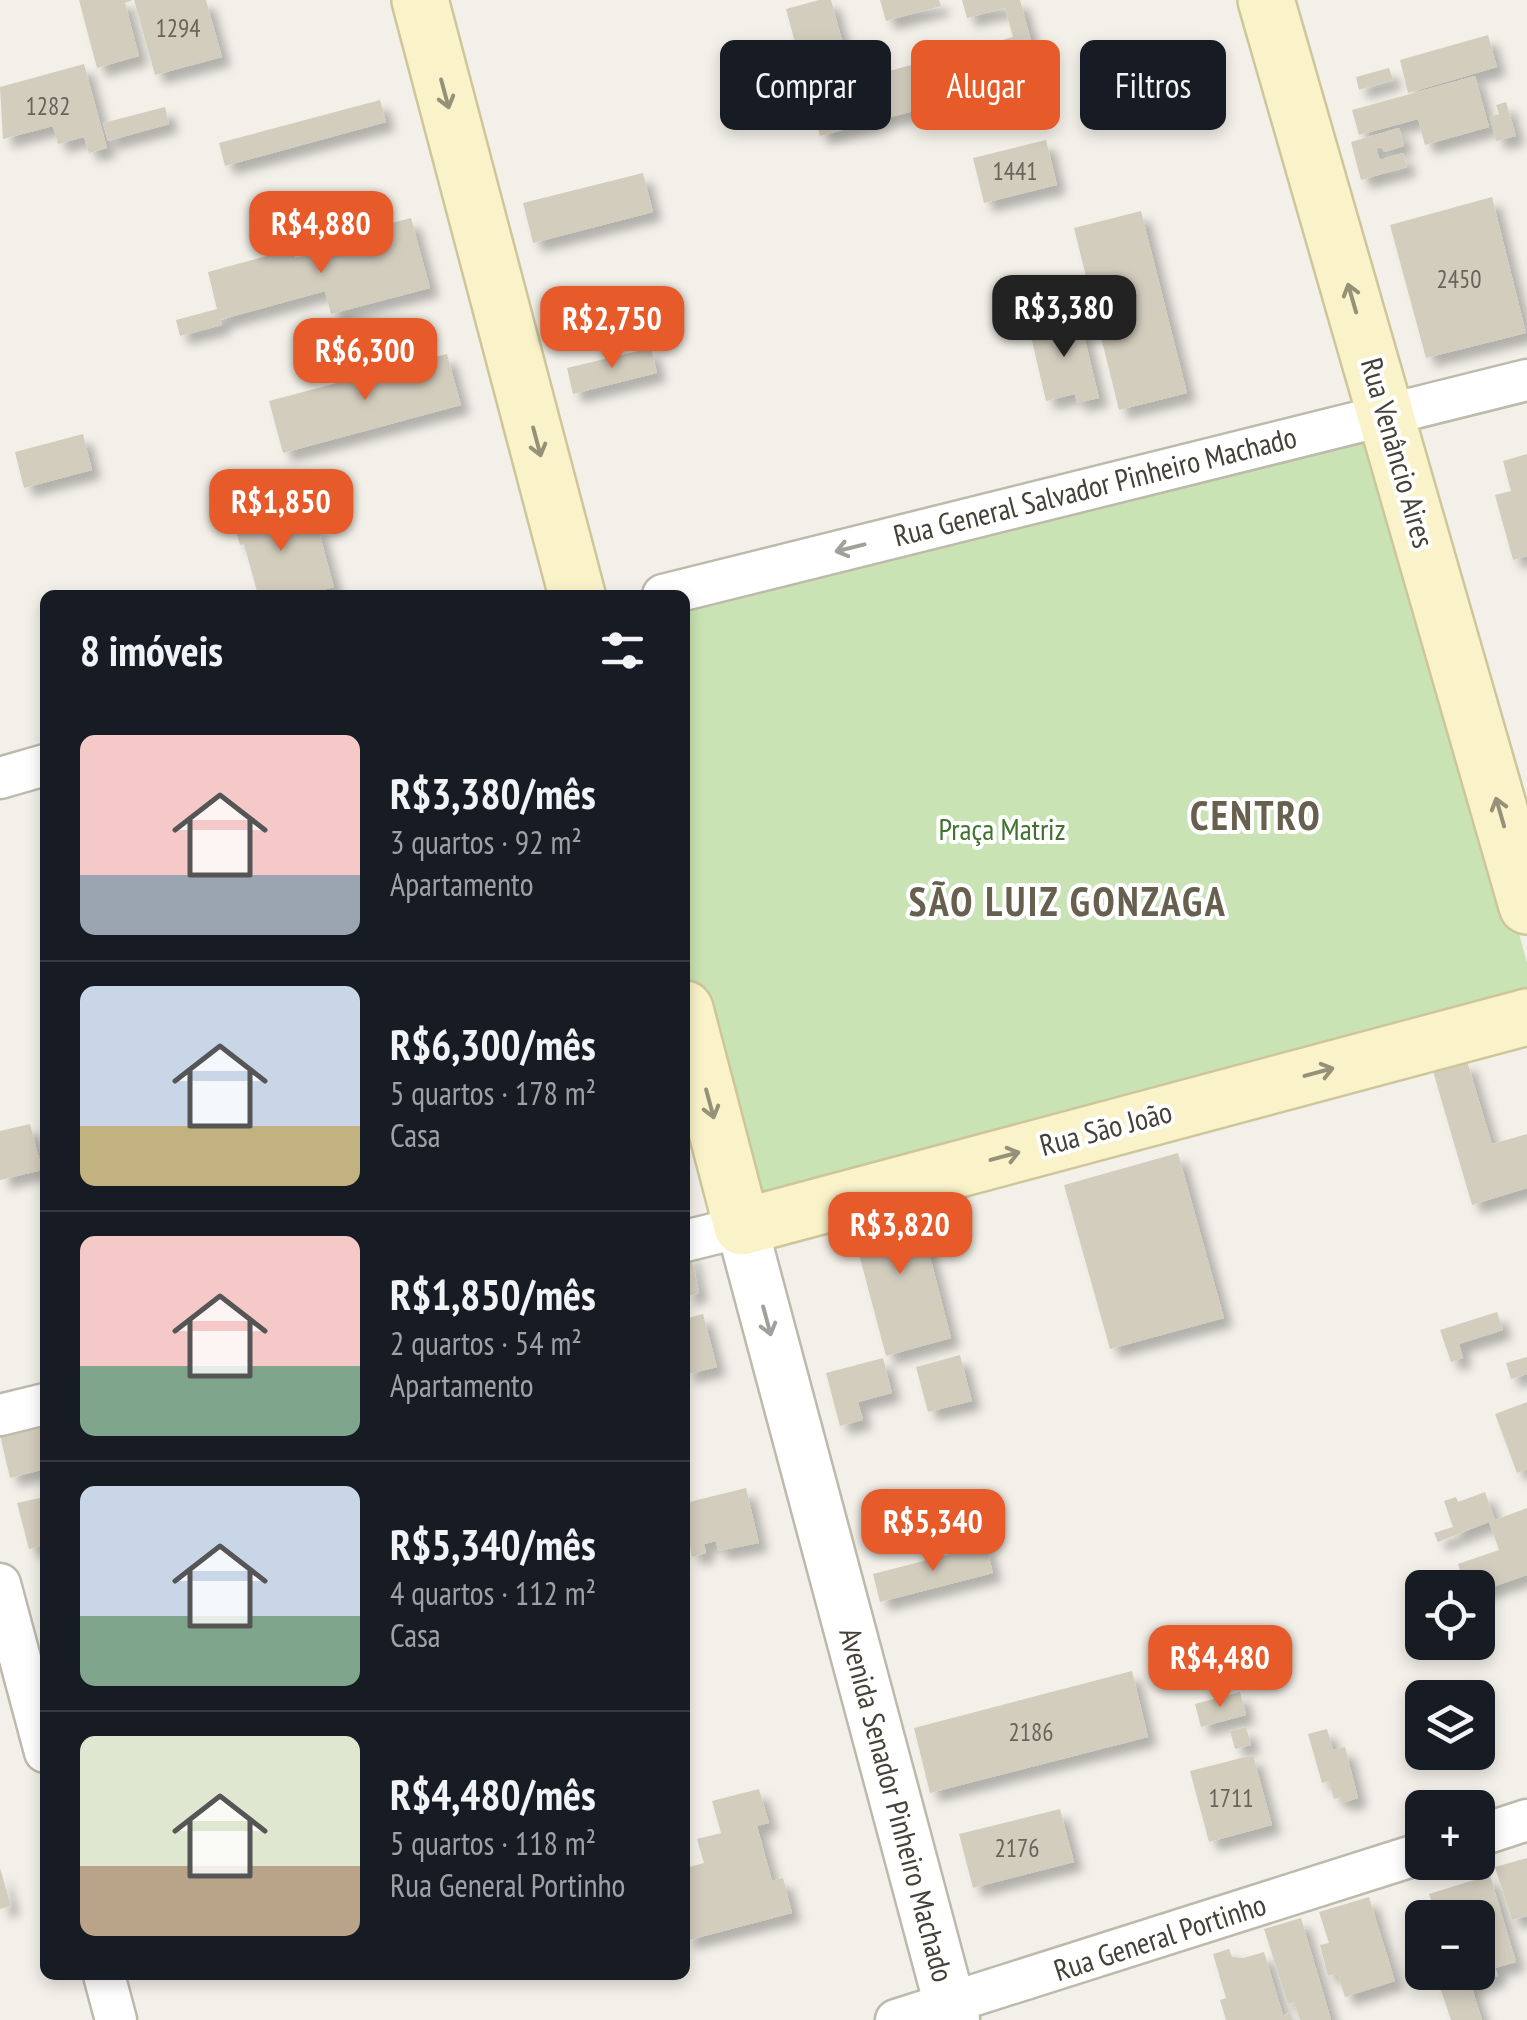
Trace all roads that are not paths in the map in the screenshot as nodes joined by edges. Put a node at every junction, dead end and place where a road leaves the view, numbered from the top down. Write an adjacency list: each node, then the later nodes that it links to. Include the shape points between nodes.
1 (420, 0): 5 (main road, one-way to 5)
2 (1266, 0): 4 (main road, Rua Venâncio Aires, one-way to 2)
3 (1527, 380): 4 (street, Rua General Salvador Pinheiro Machado)
4 (1386, 415): 6 (street, Rua General Salvador Pinheiro Machado, one-way to 6); 9 (main road, Rua Venâncio Aires, one-way to 4)
5 (576, 590)
6 (683, 590)
7 (40, 766): 8 (street)
8 (0, 778)
9 (1527, 906)
10 (1527, 1016): 12 (main road, Rua São João, one-way to 10)
11 (690, 1028): 12 (main road, Avenida Senador Pinheiro Machado, one-way to 12)
12 (742, 1227): 13 (street, Rua São João); 22 (street, Avenida Senador Pinheiro Machado, one-way to 22)
13 (690, 1240)
14 (40, 1405): 15 (street)
15 (0, 1415)
16 (0, 1584): 17 (street)
17 (40, 1733)
18 (1527, 1820): 19 (street)
19 (1495, 1830)
20 (1405, 1859): 22 (street, Rua General Portinho)
21 (105, 1980): 23 (street)
22 (952, 2012): 24 (street, Rua General Portinho)
23 (116, 2020)
24 (896, 2020)

